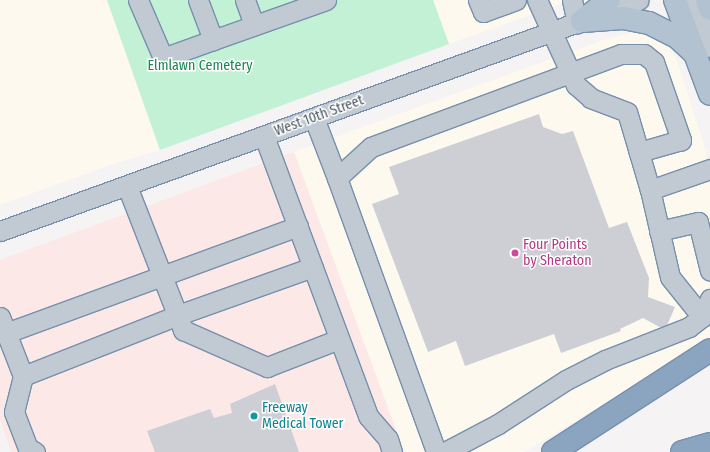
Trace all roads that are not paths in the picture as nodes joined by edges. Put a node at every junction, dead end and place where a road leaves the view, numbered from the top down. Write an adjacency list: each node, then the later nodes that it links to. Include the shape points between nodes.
1 (138, 0): 18 (street, via 163,58)
2 (198, 0): 18 (street)
3 (245, 0): 16 (street)
4 (326, 0): 16 (street)
5 (478, 0): 6 (street, via 482,12)
6 (516, 0)
7 (537, 0): 17 (street)
8 (572, 0): 15 (street)
9 (610, 0): 15 (main road)
10 (638, 0): 15 (street, West 10th Street)
11 (675, 0): 19 (main road)
12 (686, 0): 19 (street, via 698,16)
13 (707, 0): 14 (main road)
14 (710, 9)
15 (579, 22): 17 (street, West 10th Street); 19 (main road, via 623,18 649,23)
16 (254, 24): 18 (street)
17 (551, 32): 20 (street); 22 (street, West 10th Street)
18 (213, 40)
19 (703, 51): 21 (main road)
20 (570, 75): 24 (street, via 576,85 590,98 627,112); 24 (street, via 621,54 644,54 654,62 681,140); 26 (street, via 371,147)
21 (710, 94)
22 (314, 118): 23 (street, West 10th Street); 26 (street)
23 (264, 136): 27 (street, West 10th Street); 29 (street)
24 (639, 152): 28 (street)
25 (710, 169): 28 (street)
26 (337, 178): 45 (street)
27 (127, 186): 30 (street, West 10th Street); 34 (street)
28 (650, 190): 31 (street)
29 (298, 226): 32 (street); 34 (street)
30 (0, 231)
31 (659, 231): 33 (street, via 698,222); 37 (street, via 670,277)
32 (313, 266): 36 (street); 39 (street)
33 (710, 271)
34 (162, 275): 36 (street); 38 (street)
35 (710, 299): 37 (street)
36 (178, 315): 39 (street, via 183,330 267,367); 41 (street)
37 (702, 317): 46 (street, via 689,327 605,360 566,380 498,424)
38 (3, 325): 41 (street)
39 (340, 339): 44 (street, via 368,416 388,439)
40 (710, 350): 47 (highway)
41 (22, 376): 43 (street, via 14,412 28,448)
42 (710, 444): 48 (highway)
43 (35, 452)
44 (392, 452)
45 (436, 452)
46 (445, 452)
47 (553, 452)
48 (682, 452)

